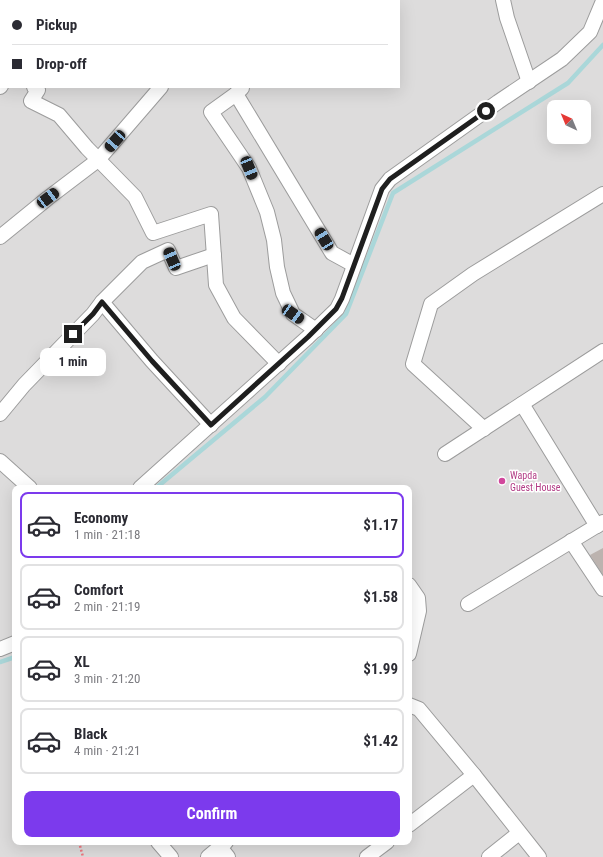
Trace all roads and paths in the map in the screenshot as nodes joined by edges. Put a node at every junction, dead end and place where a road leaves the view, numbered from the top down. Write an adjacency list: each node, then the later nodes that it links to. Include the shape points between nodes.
1 (503, 0): 3 (street)
2 (603, 1): 3 (street, via 590,32 562,59)
3 (529, 82): 11 (street, via 390,179 382,189)
4 (35, 88): 7 (street, via 38,90 31,101 59,115)
5 (160, 88): 7 (street)
6 (239, 90): 11 (street, via 332,252); 13 (street, via 211,112 249,168 267,212 283,293 293,314)
7 (98, 160): 9 (street); 10 (street, via 135,197 153,233 211,214)
8 (603, 194): 19 (street, via 473,274 431,304 413,364)
9 (0, 237)
10 (214, 255): 12 (street, via 176,268 168,250 142,262); 15 (street, via 216,285 234,318)
11 (354, 265): 13 (street, via 336,309)
12 (102, 302): 17 (street); 18 (street)
13 (316, 330): 15 (street)
14 (603, 351): 16 (street)
15 (278, 364): 18 (street)
16 (522, 404): 19 (street); 24 (street)
17 (0, 414)
18 (211, 425): 23 (street)
19 (484, 429): 20 (street)
20 (445, 454)
21 (0, 460): 22 (street)
22 (27, 485)
23 (143, 485)
24 (600, 524): 25 (street)
25 (571, 542): 27 (street); 28 (street)
26 (412, 589): 29 (street, via 418,598 419,611)
27 (603, 589)
28 (468, 604)
29 (412, 641)
30 (12, 644): 31 (street)
31 (0, 649)
32 (412, 706): 33 (street, via 419,709)
33 (474, 775): 34 (street); 35 (street)
34 (412, 823)
35 (520, 833): 44 (street); 45 (street)
36 (80, 845): 40 (path)
37 (160, 845): 41 (street)
38 (383, 845): 43 (street)
39 (225, 849): 42 (street)
40 (83, 857)
41 (170, 857)
42 (208, 857)
43 (367, 857)
44 (489, 857)
45 (539, 857)

